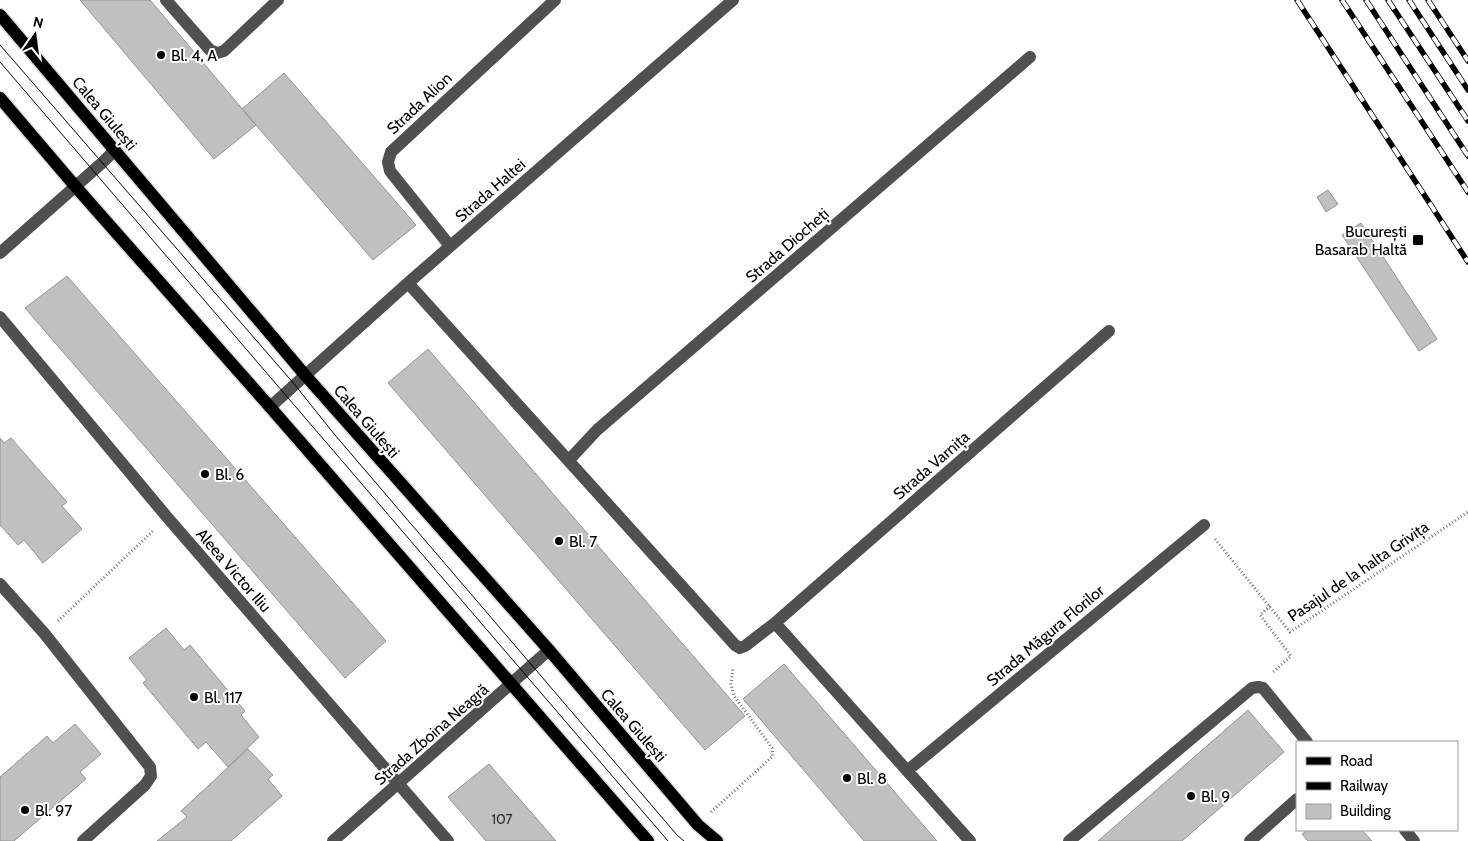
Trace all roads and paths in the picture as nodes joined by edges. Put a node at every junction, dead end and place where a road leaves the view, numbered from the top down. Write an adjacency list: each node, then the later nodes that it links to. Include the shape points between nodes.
1 (166, 0): 2 (street, via 210,50 217,53 224,51)
2 (278, 0)
3 (555, 0): 10 (street, Strada Alion, via 391,152 390,171)
4 (733, 0): 10 (street, Strada Haltei)
5 (0, 15): 8 (main road, Calea Giulești)
6 (1030, 57): 17 (street, Strada Diocheți, via 597,430)
7 (0, 98): 9 (main road)
8 (115, 150): 9 (street); 15 (main road, Calea Giulești)
9 (75, 186): 11 (street); 16 (main road)
10 (450, 246): 12 (street, Strada Haltei)
11 (0, 253)
12 (408, 283): 15 (street, Strada Haltei); 17 (street)
13 (0, 317): 19 (street, Aleea Victor Iliu)
14 (1109, 331): 23 (street, Strada Varnița)
15 (306, 375): 16 (street, Strada Haltei); 26 (main road, Calea Giulești)
16 (270, 407): 27 (main road)
17 (568, 460): 25 (street)
18 (1468, 512): 22 (path, Pasajul de la halta Grivița, via 1290,632)
19 (167, 517): 24 (path); 31 (street, Aleea Victor Iliu)
20 (1204, 525): 22 (path, Pasajul de la halta Grivița); 30 (street, Strada Măgura Florilor)
21 (0, 584): 24 (street)
22 (1270, 606): 28 (path, via 1260,615 1291,656)
23 (774, 623): 25 (street, Strada Varnița); 30 (street)
24 (44, 634): 35 (street, via 150,767 151,776 145,785)
25 (740, 648): 33 (path, via 733,666 731,684 734,696 772,748 773,756)
26 (549, 650): 27 (street, Strada Zboina Neagră); 33 (main road, Calea Giulești)
27 (511, 685): 31 (street, Strada Zboina Neagră); 38 (main road)
28 (1258, 687): 29 (street, via 1263,688); 41 (street, via 1252,688)
29 (1306, 741)
30 (906, 771): 40 (street)
31 (398, 784): 36 (street, Strada Zboina Neagră); 37 (street, Aleea Victor Iliu)
32 (1296, 800): 42 (street)
33 (698, 825): 39 (main road, Calea Giulești)
34 (1405, 831): 43 (street)
35 (83, 841)
36 (333, 841)
37 (448, 841)
38 (648, 841)
39 (717, 841)
40 (970, 841)
41 (1069, 841)
42 (1250, 841)
43 (1414, 841)

